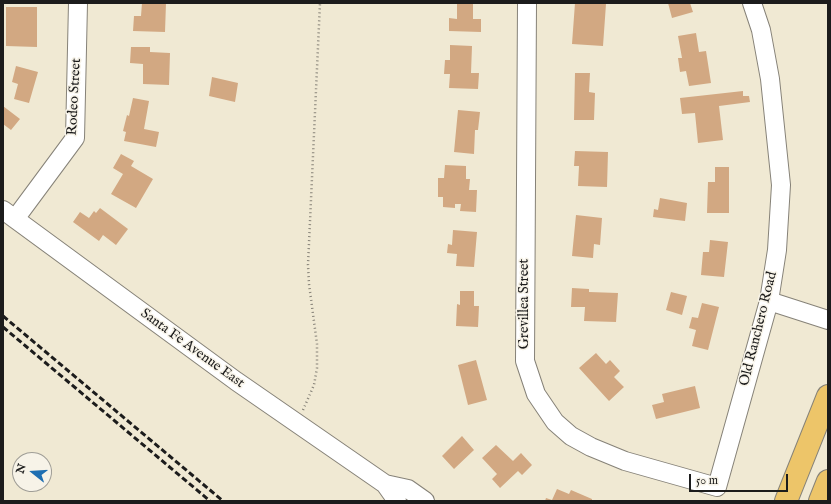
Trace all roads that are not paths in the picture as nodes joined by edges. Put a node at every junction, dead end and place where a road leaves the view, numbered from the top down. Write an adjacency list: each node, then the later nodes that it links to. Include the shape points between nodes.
1 (78, 3): 4 (street, Rodeo Street, via 75,138)
2 (527, 3): 10 (street, Grevillea Street, via 526,361 536,394 555,422 571,436 590,447 625,461)
3 (752, 3): 5 (street, Old Ranchero Road, via 761,30 770,79 781,185 777,250)
4 (9, 214): 9 (street, Santa Fe Avenue East, via 236,381)
5 (768, 301): 6 (street); 10 (street, Old Ranchero Road)
6 (828, 320)
7 (828, 396): 13 (main road)
8 (828, 481): 14 (main road)
9 (385, 484): 11 (street); 12 (street, via 408,489)
10 (717, 488)
11 (397, 501)
12 (426, 501)
13 (786, 501)
14 (820, 501)

